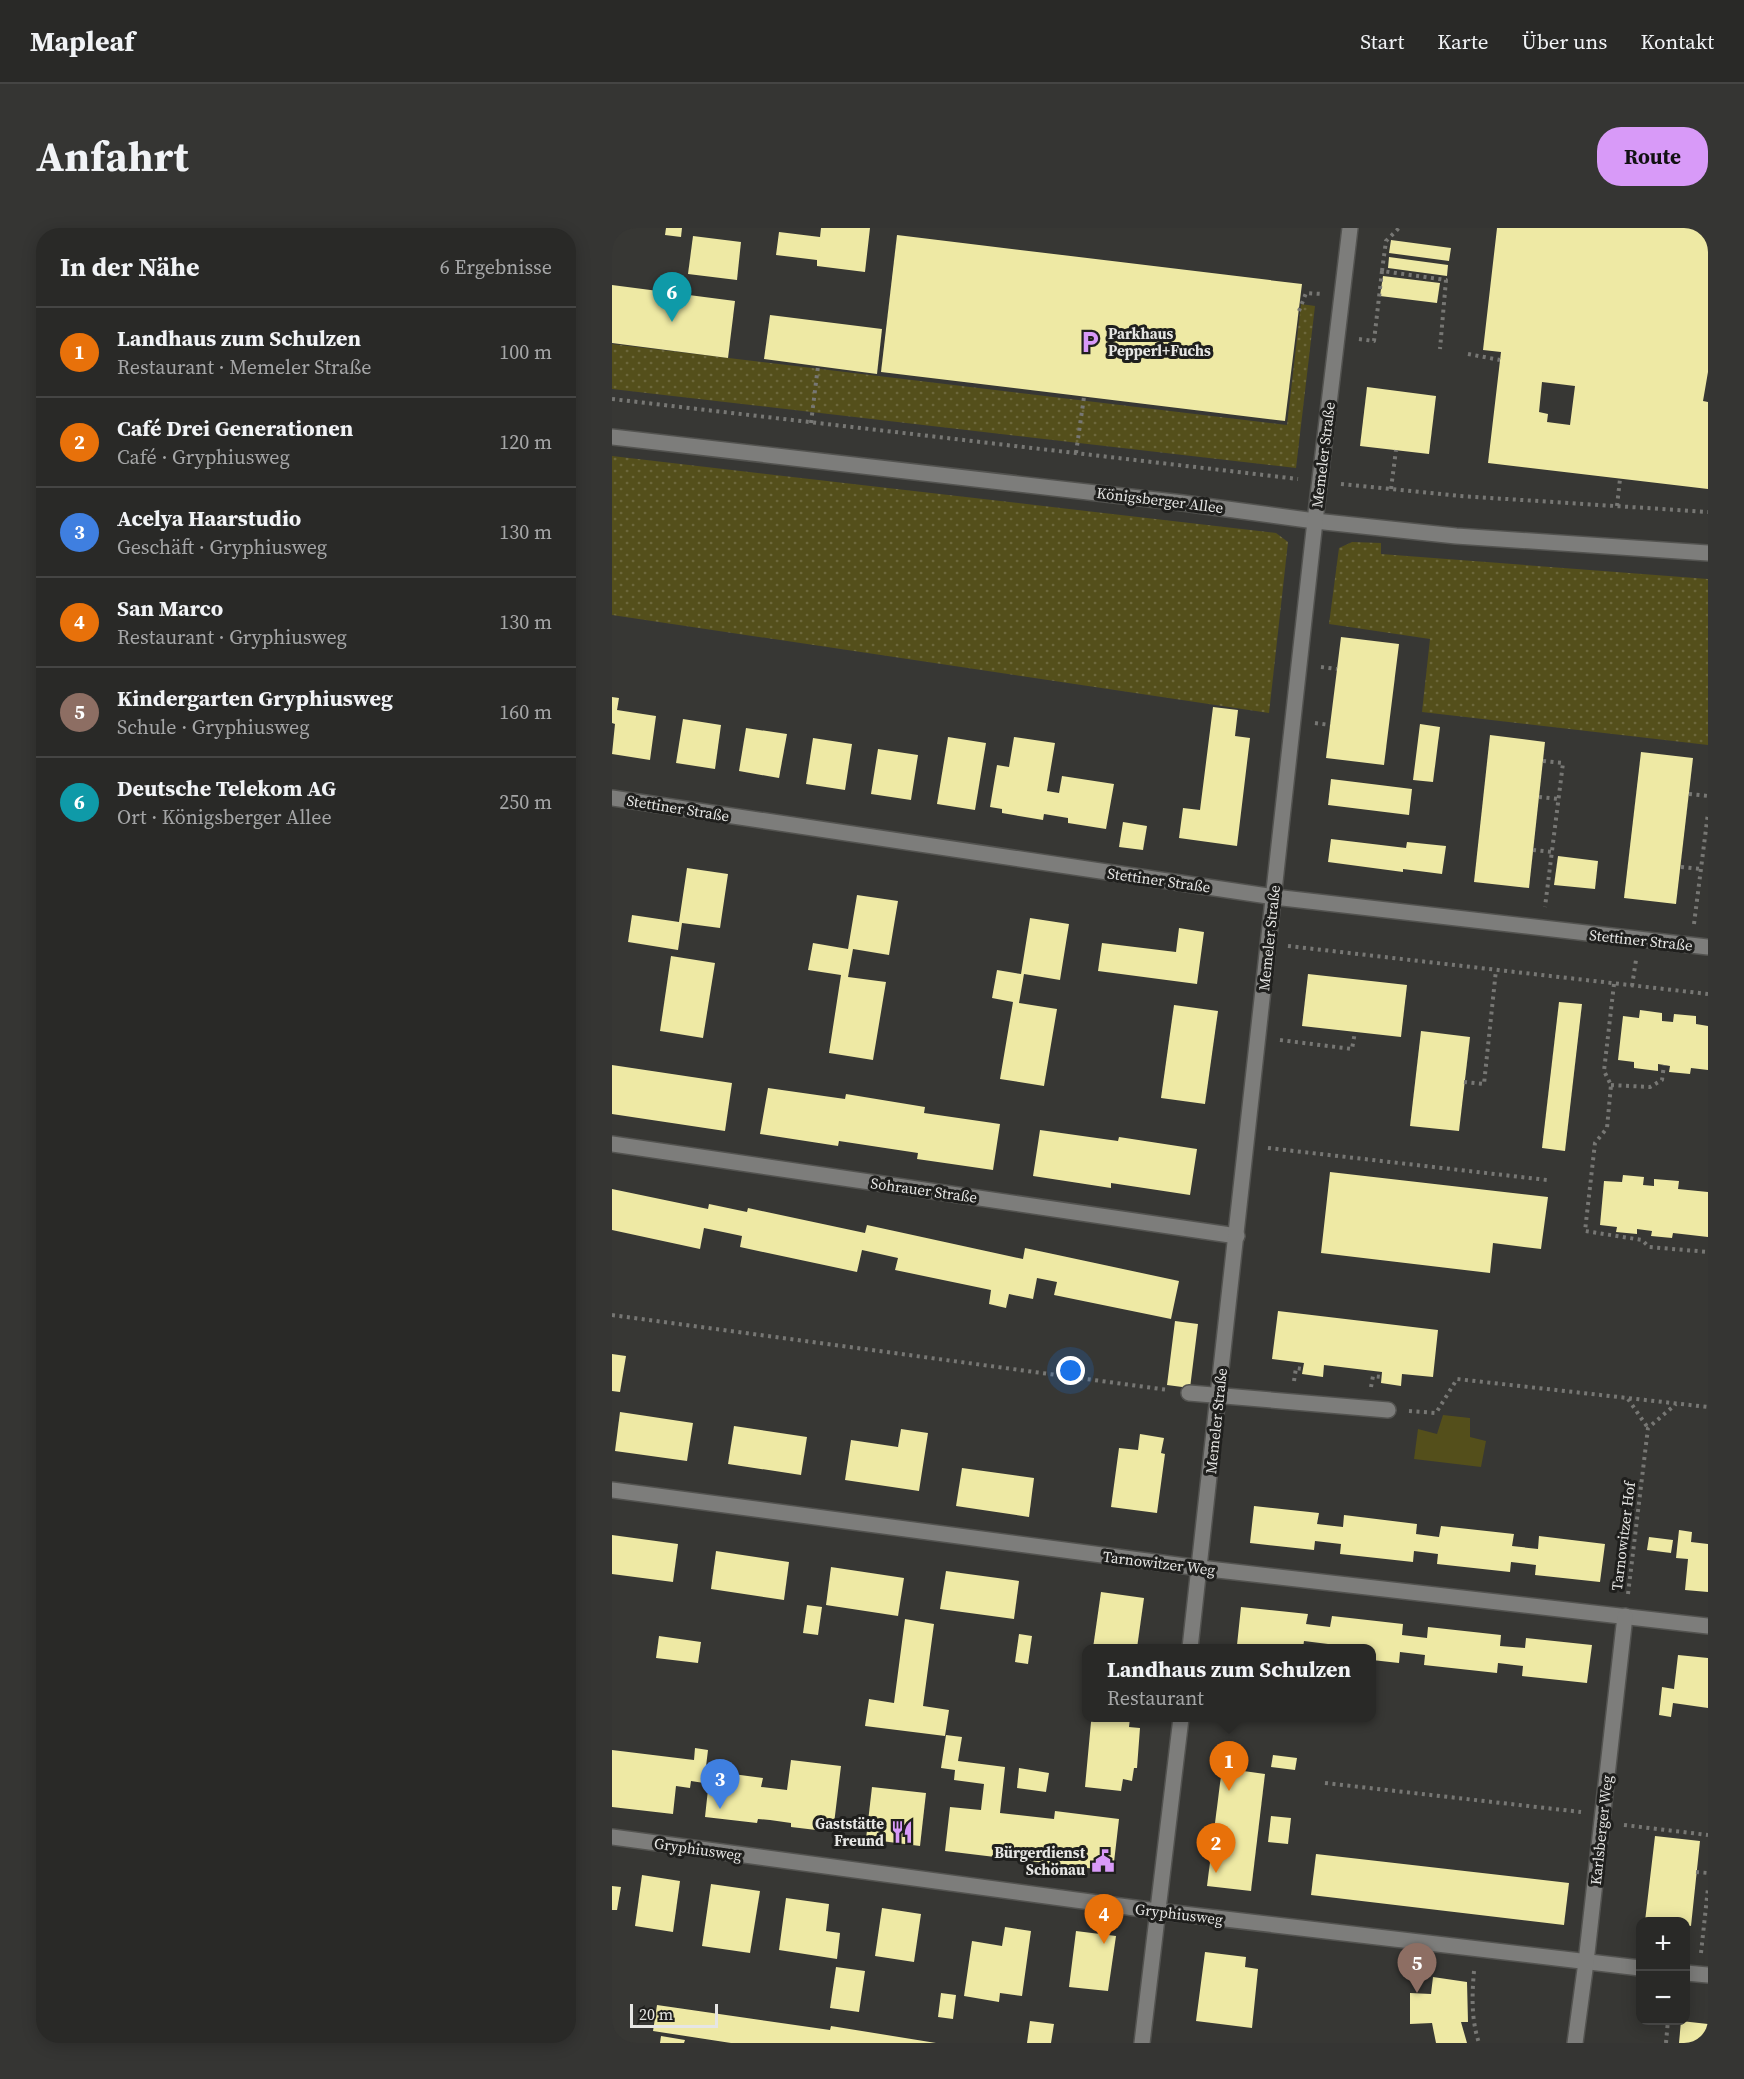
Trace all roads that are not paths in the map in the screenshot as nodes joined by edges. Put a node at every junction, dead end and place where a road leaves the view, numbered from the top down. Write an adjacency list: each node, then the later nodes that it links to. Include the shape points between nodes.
1 (1350, 228): 3 (street, Memeler Straße)
2 (612, 437): 3 (street, Königsberger Allee)
3 (1315, 521): 4 (street, Königsberger Allee, via 1456,536); 6 (street, Memeler Straße)
4 (1708, 553)
5 (612, 798): 6 (street, Stettiner Straße)
6 (1274, 897): 7 (street, Stettiner Straße); 9 (street, Memeler Straße)
7 (1708, 947)
8 (612, 1144): 9 (street, Sohrauer Straße)
9 (1237, 1236): 11 (street, Memeler Straße)
10 (1189, 1392): 11 (street)
11 (1219, 1395): 12 (street); 14 (street, Memeler Straße)
12 (1388, 1410)
13 (612, 1490): 14 (street, Tarnowitzer Weg)
14 (1200, 1569): 15 (street, Tarnowitzer Weg); 17 (street, Memeler Straße)
15 (1625, 1616): 16 (street, Tarnowitzer Weg); 21 (street, Karlsberger Weg)
16 (1708, 1626)
17 (1191, 1644)
18 (1181, 1722): 20 (street)
19 (612, 1837): 20 (street, Gryphiusweg)
20 (1157, 1911): 21 (street, Gryphiusweg); 23 (street)
21 (1586, 1962): 22 (street, Gryphiusweg); 24 (street, Karlsberger Weg)
22 (1636, 1967)
23 (1142, 2043)
24 (1575, 2043)

